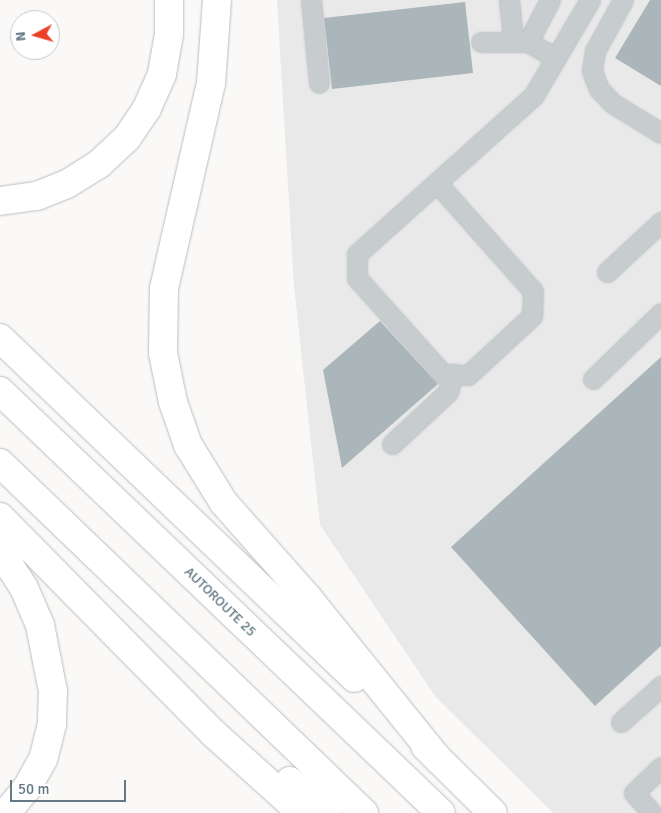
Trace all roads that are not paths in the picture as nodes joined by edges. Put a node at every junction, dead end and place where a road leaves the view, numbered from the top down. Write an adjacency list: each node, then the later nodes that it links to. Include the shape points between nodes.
1 (169, 0): 14 (highway, via 169,34 162,74 147,108 127,138 99,164 67,184 37,196)
2 (217, 0): 29 (highway, via 211,83 164,289 163,353 172,402 188,445 213,488)
3 (311, 0): 11 (lane)
4 (508, 0): 8 (lane)
5 (550, 0): 8 (lane)
6 (590, 0): 10 (lane)
7 (623, 0): 12 (lane, via 595,51 592,71 599,89 612,103)
8 (520, 40): 9 (lane); 10 (lane)
9 (481, 42)
10 (556, 58): 13 (lane, via 534,95)
11 (319, 83)
12 (661, 133)
13 (436, 183): 19 (lane, via 357,254 357,278 443,374); 19 (lane, via 533,292 532,316 468,375)
14 (0, 201)
15 (661, 222): 16 (lane)
16 (606, 272)
17 (661, 314): 20 (lane)
18 (0, 338): 29 (highway)
19 (453, 374): 22 (lane, via 448,392)
20 (593, 379)
21 (0, 391): 35 (highway, AUTOROUTE 25)
22 (392, 444)
23 (0, 463): 34 (highway)
24 (0, 517): 26 (highway)
25 (0, 550): 31 (highway, via 40,625 53,691 52,724 43,759 27,788)
26 (52, 569): 32 (highway, via 213,733); 33 (highway, via 194,702)
27 (661, 686): 28 (lane)
28 (621, 722)
29 (438, 759): 36 (highway)
30 (661, 767): 37 (lane, via 634,793)
31 (6, 813)
32 (302, 813)
33 (329, 813)
34 (364, 813)
35 (441, 813)
36 (494, 813)
37 (652, 813)

